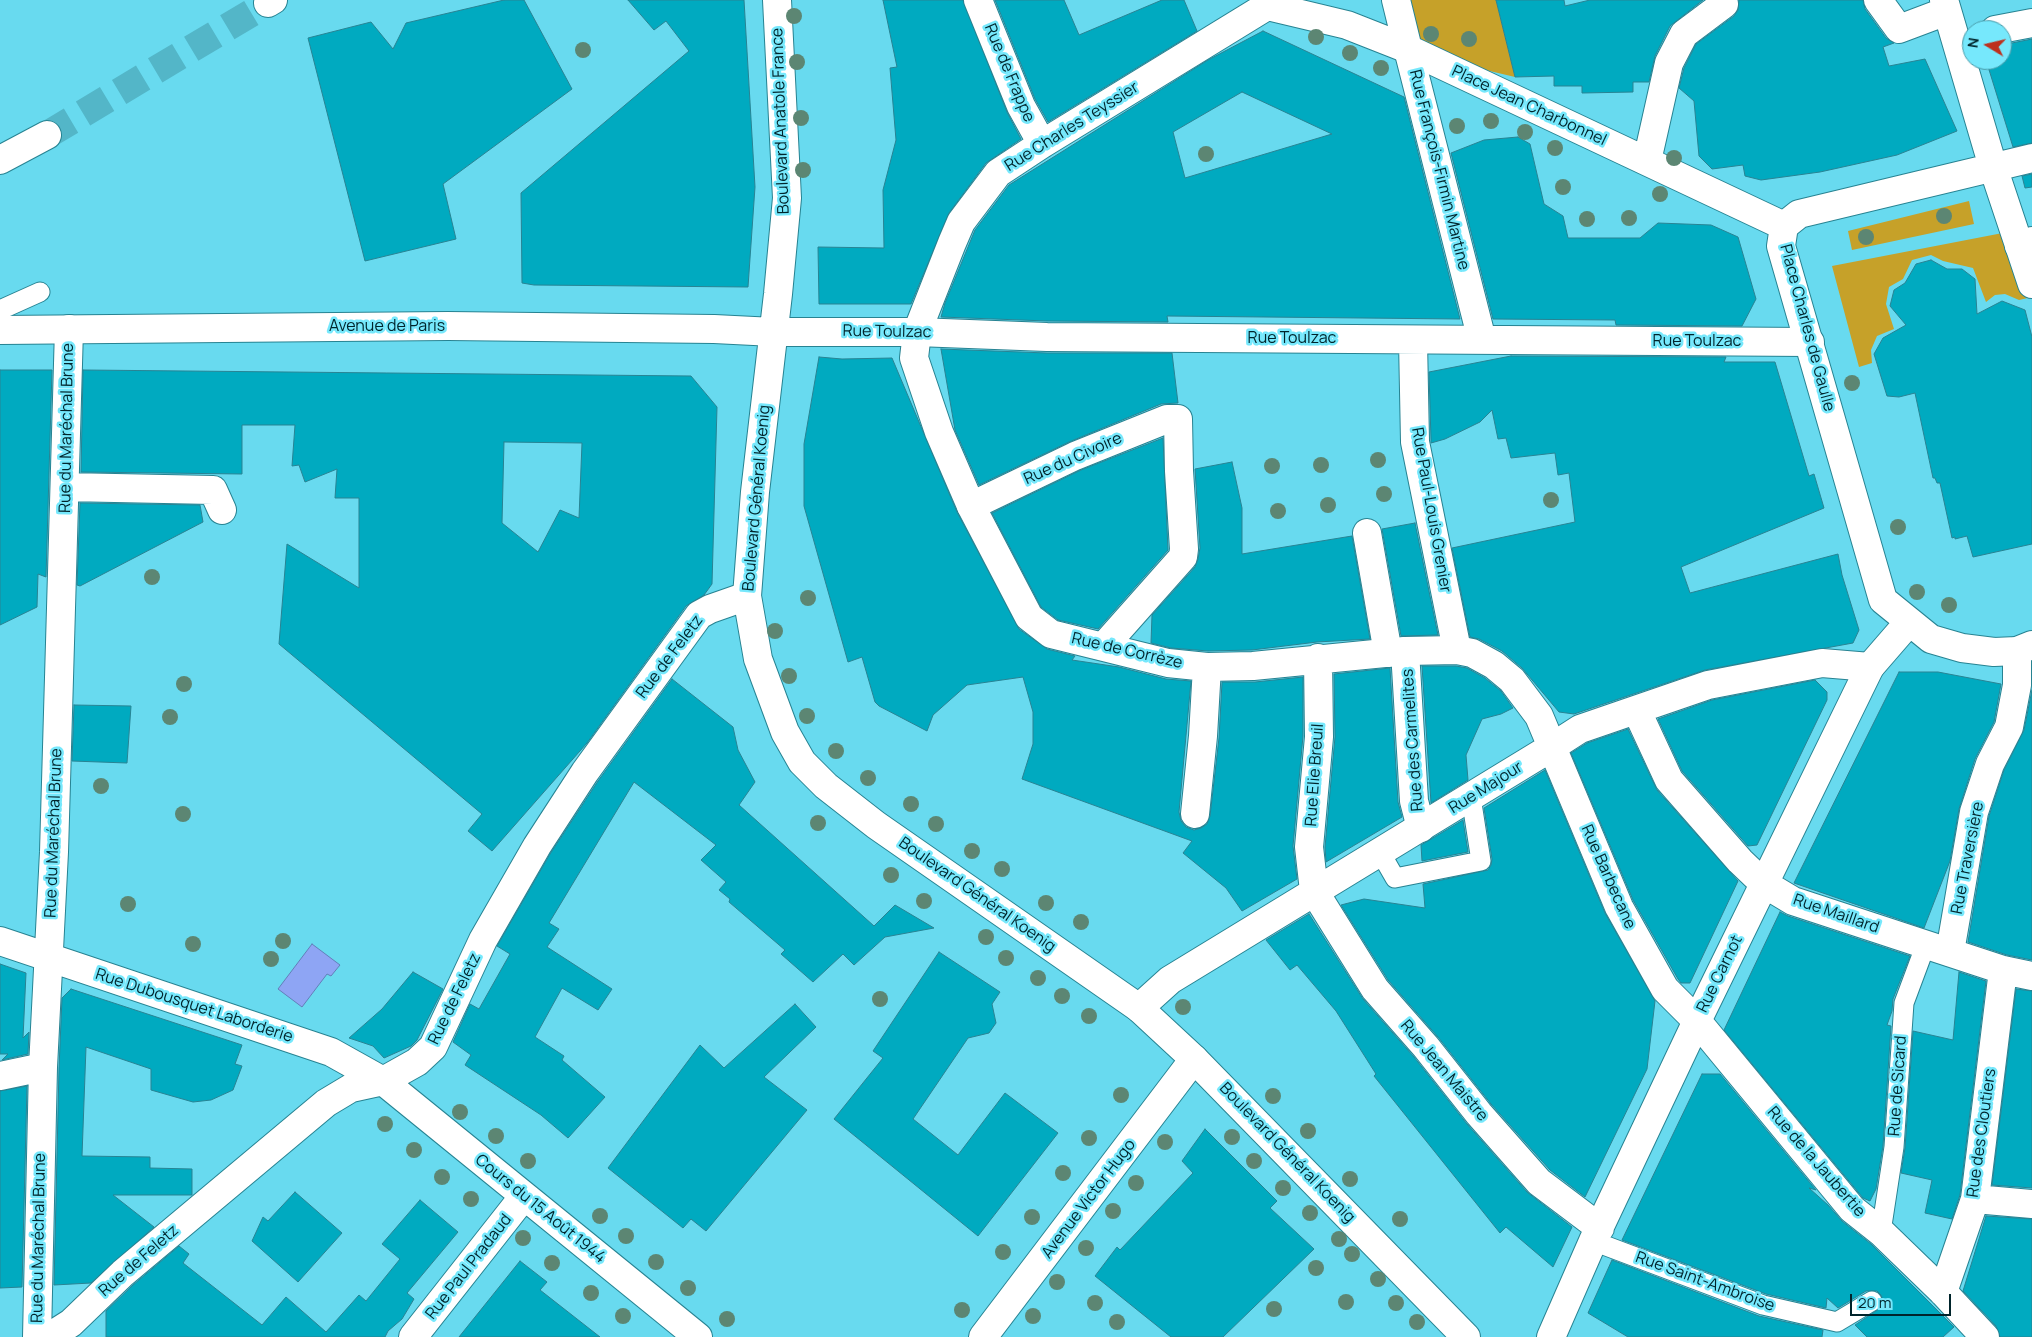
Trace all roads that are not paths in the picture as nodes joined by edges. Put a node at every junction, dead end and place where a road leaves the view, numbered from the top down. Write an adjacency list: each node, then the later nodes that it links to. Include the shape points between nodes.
1 (777, 0): 26 (street, Boulevard Anatole France, via 787,198)
2 (978, 0): 14 (street, Rue de Frappe, via 1021,106)
3 (1396, 0): 11 (street, Rue François-Firmin Martine)
4 (1878, 0): 7 (street, via 1899,29)
5 (1269, 3): 11 (street, Place Jean Charbonnel, via 1347,25); 14 (street, Rue Charles Teyssier)
6 (1724, 4): 17 (street, via 1684,34 1669,63)
7 (1945, 5): 10 (street)
8 (2032, 23): 9 (street)
9 (2012, 27)
10 (1962, 36)
11 (1408, 49): 17 (street, Place Jean Charbonnel); 29 (street, Rue François-Firmin Martine)
12 (1971, 70): 18 (street)
13 (47, 134): 16 (street)
14 (1042, 144): 27 (street, Rue Charles Teyssier, via 998,173 961,222)
15 (2032, 158): 18 (street, Place Charles de Gaulle)
16 (0, 160)
17 (1647, 161): 19 (street, Place Jean Charbonnel)
18 (1993, 167): 19 (street, Place Charles de Gaulle, via 1799,214); 20 (street)
19 (1784, 226): 30 (street, Place Charles de Gaulle, via 1781,246)
20 (2025, 243): 21 (street)
21 (2032, 284)
22 (40, 292): 23 (lane)
23 (0, 310)
24 (69, 329): 25 (street, Avenue de Paris); 26 (street, Avenue de Paris, via 448,326); 31 (street, Rue du Maréchal Brune)
25 (0, 330)
26 (774, 332): 27 (street, Rue Toulzac); 35 (street, Boulevard Général Koenig, via 755,492)
27 (917, 332): 28 (street, Rue Toulzac, via 1047,337); 32 (street, Rue de Corrèze, via 914,358 939,432)
28 (1412, 340): 29 (street, Rue Toulzac); 39 (street, Rue Paul-Louis Grenier, via 1415,442)
29 (1482, 340): 30 (street, Rue Toulzac)
30 (1810, 342): 36 (street, Place Charles de Gaulle, via 1883,600)
31 (66, 487): 33 (street, via 213,490); 54 (street, Rue du Maréchal Brune)
32 (971, 506): 37 (street, Rue de Corrèze, via 1030,617 1051,634); 37 (street, Rue du Civoire, via 1076,456 1167,419 1178,419 1183,557)
33 (222, 510)
34 (1367, 533): 40 (street, Rue des Carmelites)
35 (747, 596): 57 (street, Boulevard Général Koenig, via 758,659 785,732 802,762 826,786 876,825); 62 (street, Rue de Feletz, via 699,615 585,772 536,846 483,940 433,1047 417,1062)
36 (1909, 622): 38 (street, Place Charles de Gaulle, via 1931,639 1962,648 1994,652); 43 (street, Rue Carnot)
37 (1104, 646): 42 (street, Rue de Corrèze, via 1168,663)
38 (2025, 648): 53 (street, Rue Traversière, via 2009,727 1990,764 1974,812)
39 (1457, 650): 40 (street, Rue de Corrèze); 45 (street, Rue de Corrèze, via 1494,665 1512,680 1539,716)
40 (1397, 652): 41 (street, Rue de Corrèze); 48 (street, Rue des Carmelites, via 1414,801)
41 (1318, 658): 42 (street, Rue de Corrèze, via 1253,666); 51 (street, Rue Elie Breuil, via 1320,737 1309,848)
42 (1207, 667): 47 (street)
43 (1870, 667): 44 (street, Rue Majour, via 1822,663 1708,685); 50 (street, Rue Carnot)
44 (1637, 711): 45 (street, Rue Majour, via 1580,729); 50 (street, Rue Maillard, via 1669,780)
45 (1552, 747): 46 (street, Rue Majour); 58 (street, Rue Barbecane, via 1619,907 1666,989)
46 (1471, 797): 48 (street, Rue Majour); 49 (lane, via 1481,861 1395,878)
47 (1195, 814)
48 (1421, 828): 49 (street, Rue Majour)
49 (1380, 852): 51 (street, Rue Majour)
50 (1763, 883): 53 (street, Rue Maillard, via 1793,901); 58 (street, Rue Carnot)
51 (1314, 891): 57 (street, Rue Majour, via 1170,980); 67 (street, Rue Jean Maistre, via 1375,989 1539,1182)
52 (0, 941): 54 (street, Rue Dubousquet Laborderie)
53 (1938, 948): 55 (street, Rue Maillard); 66 (lane, Rue de Sicard, via 1904,1003 1894,1147)
54 (50, 957): 60 (street, Rue du Maréchal Brune); 62 (street, Rue Dubousquet Laborderie, via 331,1052)
55 (2003, 970): 56 (street, Rue Maillard); 64 (street, Rue des Cloutiers)
56 (2032, 976)
57 (1139, 1008): 59 (street, Boulevard Général Koenig)
58 (1697, 1022): 66 (street, Rue de la Jaubertie, via 1852,1209); 67 (street, Rue Carnot)
59 (1194, 1059): 74 (street, Avenue Victor Hugo); 75 (street, Boulevard Général Koenig)
60 (43, 1067): 61 (street); 70 (street, Rue du Maréchal Brune)
61 (0, 1076)
62 (383, 1081): 63 (street, Cours du 15 Août 1944); 71 (street, Rue de Feletz, via 351,1088 326,1103 123,1273 71,1323)
63 (524, 1196): 72 (street, Rue Paul Pradaud); 73 (street, Cours du 15 Août 1944)
64 (1975, 1199): 65 (street); 68 (street, Rue des Cloutiers)
65 (2032, 1204)
66 (1881, 1232): 68 (street, Rue de la Jaubertie)
67 (1596, 1234): 69 (lane, Rue Saint-Ambroise, via 1762,1305 1837,1322); 76 (street, Rue Carnot)
68 (1944, 1292): 77 (street, Rue de la Jaubertie)
69 (1872, 1301)
70 (37, 1337)
71 (49, 1337)
72 (413, 1337)
73 (698, 1337)
74 (982, 1337)
75 (1466, 1337)
76 (1552, 1337)
77 (1985, 1337)

